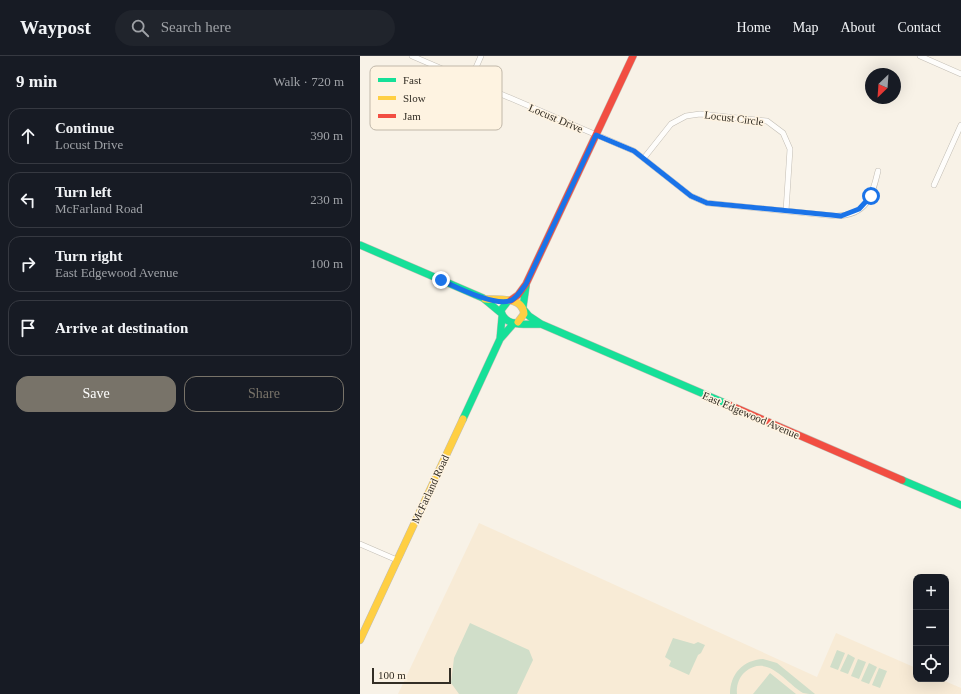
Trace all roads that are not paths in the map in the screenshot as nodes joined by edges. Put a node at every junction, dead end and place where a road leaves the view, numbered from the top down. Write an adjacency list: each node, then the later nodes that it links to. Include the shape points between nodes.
1 (412, 56): 5 (street, Locust Drive)
2 (481, 56): 6 (street)
3 (632, 56): 10 (main road)
4 (920, 56): 7 (street)
5 (436, 66)
6 (476, 66)
7 (961, 74)
8 (502, 94): 10 (street, Locust Drive)
9 (961, 125): 13 (street)
10 (596, 135): 11 (street, Locust Drive); 16 (main road)
11 (644, 158): 14 (street, Locust Drive, via 691,196 700,200 717,205); 14 (street, Locust Circle, via 670,126 686,116 700,114 767,121 783,133 789,146)
12 (878, 171): 14 (street, Locust Drive, via 870,199 850,214 836,216)
13 (934, 185)
14 (786, 211)
15 (360, 245): 17 (main road, East Edgewood Avenue)
16 (526, 284): 18 (main road); 19 (main road)
17 (483, 298): 18 (main road, East Edgewood Avenue); 20 (main road, East Edgewood Avenue)
18 (510, 301): 19 (main road, East Edgewood Avenue, via 517,301); 20 (main road, via 503,306)
19 (523, 308): 21 (main road, via 522,318); 22 (main road, East Edgewood Avenue)
20 (502, 315): 21 (main road, East Edgewood Avenue, via 506,321); 23 (main road, McFarland Road)
21 (516, 323): 22 (main road, East Edgewood Avenue); 23 (main road, McFarland Road)
22 (541, 324): 24 (main road, East Edgewood Avenue)
23 (500, 339): 26 (main road, McFarland Road)
24 (961, 505)
25 (360, 544): 26 (street)
26 (397, 560): 27 (main road, McFarland Road)
27 (360, 640)

